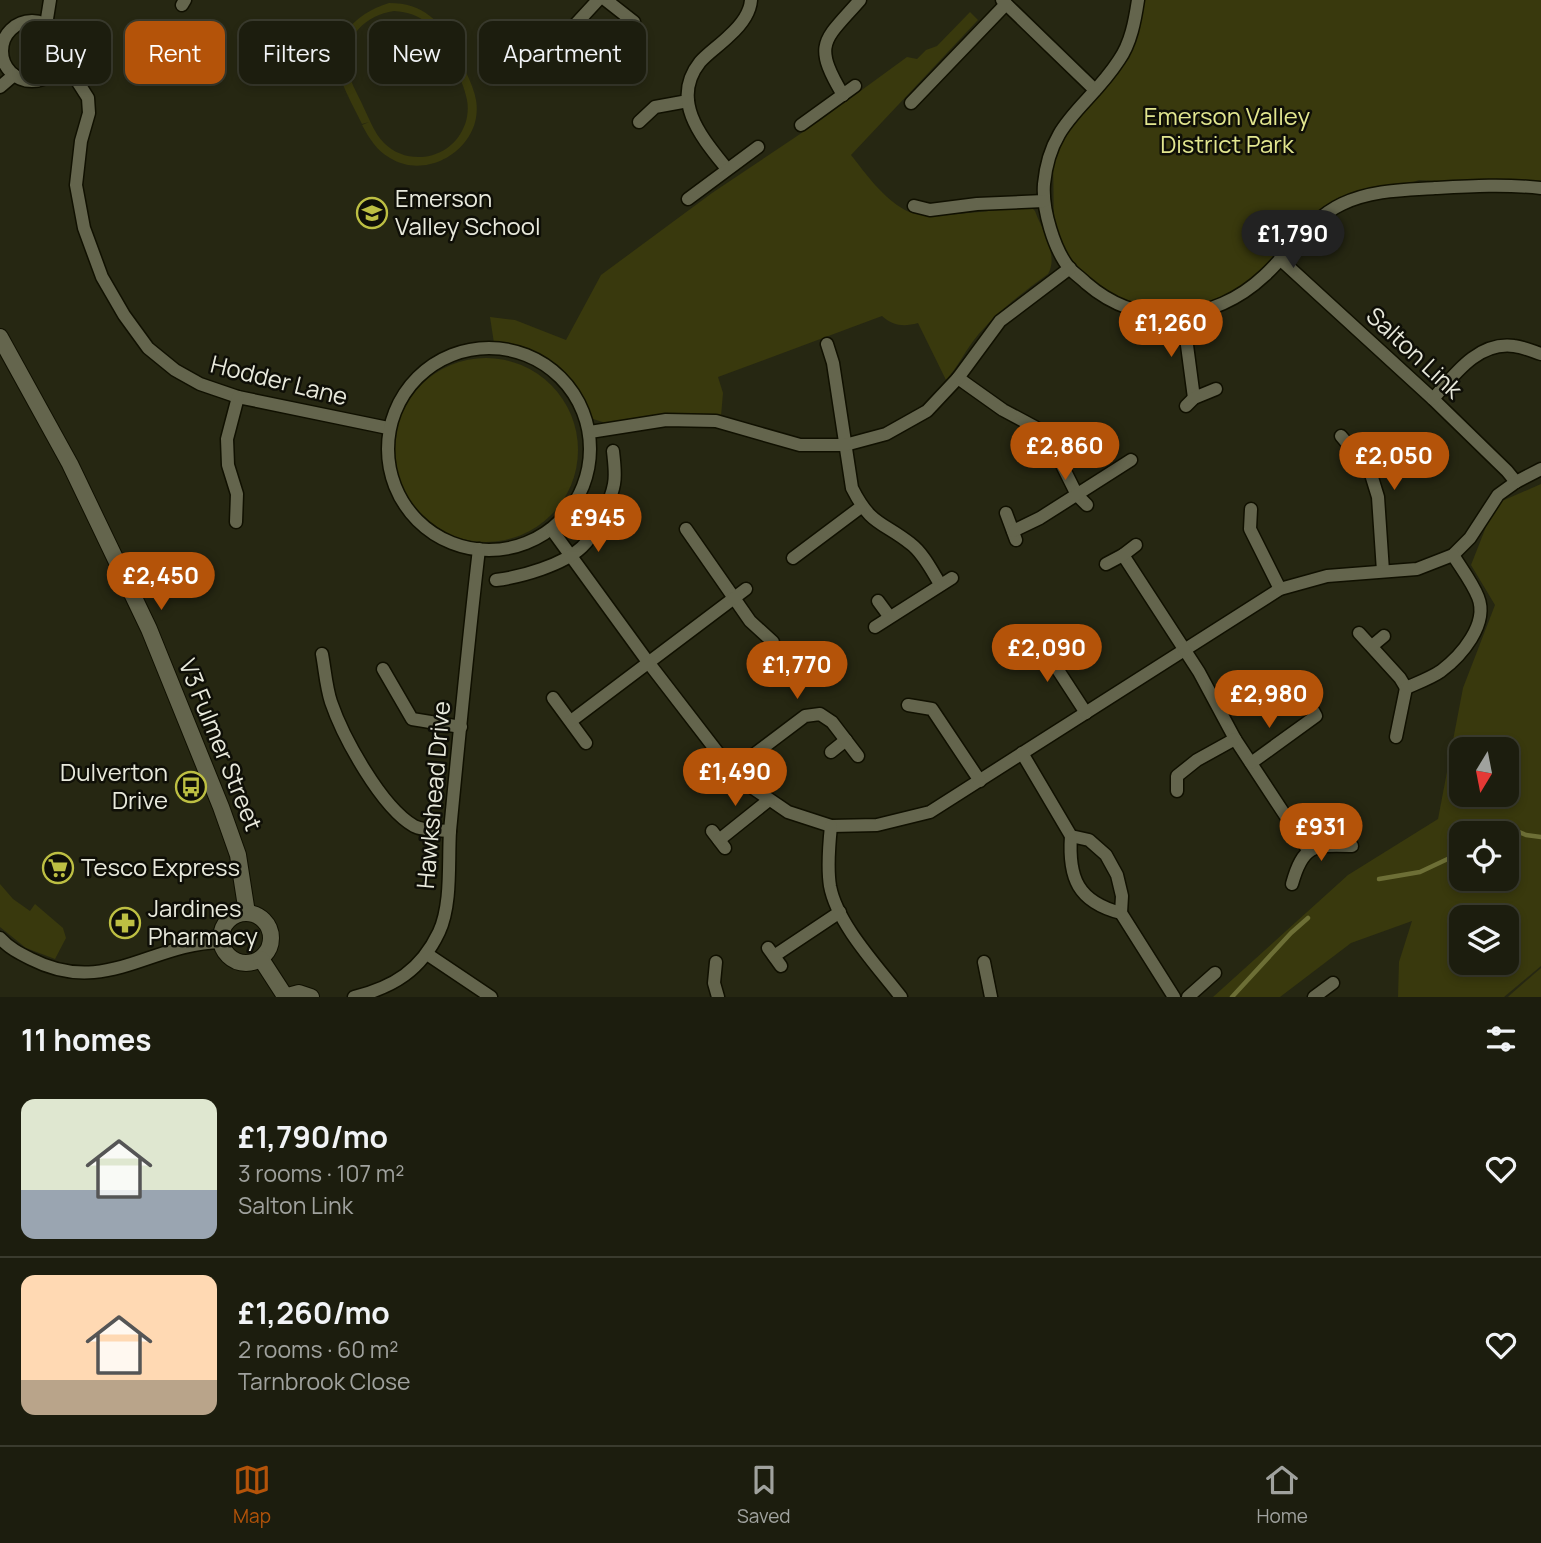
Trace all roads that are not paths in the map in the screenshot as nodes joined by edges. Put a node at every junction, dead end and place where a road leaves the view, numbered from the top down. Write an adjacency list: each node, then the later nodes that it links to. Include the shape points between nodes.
1 (50, 0): 8 (street)
2 (598, 0): 9 (street)
3 (606, 0): 10 (street)
4 (751, 0): 22 (street, via 741,25 699,63)
5 (860, 0): 21 (street, via 823,49)
6 (1138, 0): 19 (street, via 1121,59)
7 (1003, 2): 15 (street); 19 (street)
8 (47, 21)
9 (579, 21)
10 (633, 21)
11 (21, 24): 12 (street)
12 (3, 35): 13 (street, via 4,61)
13 (14, 75): 14 (street); 18 (street)
14 (21, 78)
15 (931, 83): 20 (street); 23 (street)
16 (79, 84): 42 (street, Hodder Lane, via 88,98 89,113 76,185 84,228 102,277 148,348 200,384)
17 (855, 86): 21 (street)
18 (0, 87)
19 (1095, 90): 27 (street, via 1055,138)
20 (943, 93)
21 (843, 94): 25 (street)
22 (688, 101): 24 (street, via 655,107); 28 (street, via 697,130)
23 (911, 103)
24 (639, 122)
25 (801, 125)
26 (758, 147): 28 (street)
27 (1047, 165): 29 (street); 32 (street)
28 (727, 169): 31 (street)
29 (1061, 169)
30 (1541, 188): 34 (street, via 1503,184 1373,193 1340,204)
31 (688, 199)
32 (1044, 201): 33 (street, via 930,210); 35 (street, via 1054,239)
33 (914, 206)
34 (1280, 259): 36 (street, via 1230,302); 43 (street, Salton Link)
35 (1070, 268): 36 (street, via 1094,290 1125,306 1157,315); 40 (street, via 1000,321)
36 (1183, 315): 41 (street, via 1190,402)
37 (0, 337): 113 (street, V3 Fulmer Street, via 70,464 149,629 239,855)
38 (827, 344): 47 (street, via 839,361)
39 (1541, 354): 43 (street, via 1512,345 1489,349 1467,360)
40 (958, 378): 47 (street, via 927,411 886,434); 54 (street, via 1035,427 1053,446)
41 (1216, 389)
42 (237, 397): 44 (street, Hodder Lane); 59 (street, via 227,439 237,494)
43 (1433, 398): 53 (street, Salton Link)
44 (388, 428): 45 (street, via 393,411 417,375 438,360 486,347 514,350 544,363 568,384 586,414); 63 (street, via 391,473 406,508 440,537)
45 (590, 432): 47 (street, via 667,420 716,421 800,445); 61 (street, via 591,459 583,489)
46 (1341, 436): 52 (street)
47 (845, 445): 56 (street, via 852,488)
48 (613, 451): 64 (street, via 615,483 605,508 582,548)
49 (1131, 460): 54 (street)
50 (1381, 463): 52 (street)
51 (1541, 469): 53 (street)
52 (1370, 471): 69 (street, via 1378,497)
53 (1516, 482): 66 (street, via 1498,495 1471,538)
54 (1077, 495): 55 (street); 58 (street, via 1015,535)
55 (1087, 505)
56 (861, 507): 67 (street, via 817,549); 75 (street, via 871,519 913,545 946,581)
57 (1251, 509): 72 (street, via 1250,529)
58 (1006, 513)
59 (236, 522)
60 (686, 529): 73 (street)
61 (552, 530): 63 (street, via 527,544); 64 (street)
62 (1136, 545): 65 (street)
63 (479, 549): 92 (street, Hawkshead Drive)
64 (570, 555): 70 (street, via 517,578); 84 (street)
65 (1123, 555): 68 (street); 82 (street)
66 (1453, 555): 69 (street, via 1417,569); 86 (street, via 1479,598 1481,614 1474,634 1440,672)
67 (793, 558)
68 (1106, 564)
69 (1383, 572): 72 (street, via 1326,576)
70 (496, 580)
71 (746, 589): 73 (street)
72 (1280, 589): 82 (street)
73 (733, 598): 80 (street); 84 (street)
74 (878, 601): 75 (street)
75 (889, 617): 76 (street)
76 (875, 627)
77 (1359, 633): 81 (street)
78 (1384, 635): 81 (street)
79 (1020, 639): 90 (street, via 1043,647)
80 (773, 642)
81 (1372, 646): 86 (street)
82 (1184, 649): 90 (street); 94 (street)
83 (322, 654): 106 (street, via 330,699 344,735 372,782 415,827)
84 (648, 662): 91 (street); 101 (street)
85 (383, 669): 92 (street, via 412,719)
86 (1406, 688): 93 (street)
87 (553, 698): 91 (street)
88 (1307, 700): 100 (street, via 1316,716)
89 (908, 705): 102 (street, via 932,709)
90 (1086, 713): 98 (street)
91 (571, 721): 96 (street)
92 (461, 727): 106 (street, Hawkshead Drive)
93 (1402, 733)
94 (1235, 739): 100 (street); 103 (street, via 1177,776)
95 (846, 740): 97 (street); 99 (street); 101 (street, via 820,714 805,716)
96 (586, 743)
97 (831, 752)
98 (1022, 753): 102 (street); 107 (street)
99 (858, 756)
100 (1251, 764): 110 (street)
101 (732, 771): 104 (street)
102 (980, 781): 105 (street, via 930,812 877,825)
103 (1177, 791)
104 (769, 800): 105 (street, via 788,812); 108 (street)
105 (831, 826): 112 (street, via 830,887)
106 (450, 831): 117 (street, Hawkshead Drive, via 448,893 440,929)
107 (1071, 836): 114 (street, via 1089,840 1106,855 1117,875); 114 (street, via 1071,871 1079,886 1091,901)
108 (719, 840)
109 (1352, 846): 110 (street, via 1322,845)
110 (1308, 850): 111 (street, via 1297,864)
111 (1292, 884)
112 (840, 912): 118 (street); 129 (street)
113 (247, 913): 115 (street, via 227,921); 119 (street, via 263,920 271,935)
114 (1121, 913): 131 (street)
115 (220, 942): 116 (street, via 197,943 95,974 41,964); 119 (street, via 227,955 240,963)
116 (2, 947)
117 (427, 954): 126 (street, Hawkshead Drive, via 403,978); 127 (street)
118 (774, 957)
119 (261, 958): 124 (street)
120 (716, 962): 128 (street)
121 (984, 962): 130 (street)
122 (1215, 973): 132 (street)
123 (1333, 983): 133 (street)
124 (284, 997): 125 (street, via 299,993)
125 (311, 997)
126 (354, 997)
127 (491, 997)
128 (718, 997)
129 (901, 997)
130 (990, 997)
131 (1174, 997)
132 (1188, 997)
133 (1314, 997)

